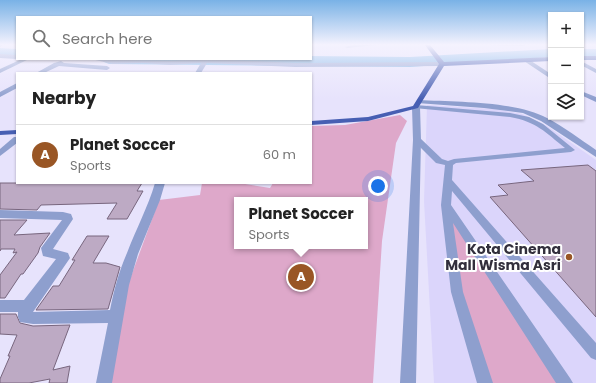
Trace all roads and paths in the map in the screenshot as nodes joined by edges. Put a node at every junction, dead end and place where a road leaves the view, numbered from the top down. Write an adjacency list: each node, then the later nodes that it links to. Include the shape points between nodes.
1 (18, 63): 13 (street)
2 (61, 63): 8 (street)
3 (112, 63): 12 (street)
4 (204, 63): 17 (street)
5 (257, 63): 10 (street)
6 (466, 63): 9 (main road)
7 (530, 63): 19 (street)
8 (56, 64): 12 (street); 15 (street)
9 (442, 64): 10 (street); 24 (main road)
10 (295, 65): 18 (street)
11 (584, 65): 14 (street)
12 (107, 68): 16 (street)
13 (0, 71)
14 (596, 71)
15 (41, 72)
16 (102, 72)
17 (199, 72)
18 (292, 72)
19 (548, 75)
20 (16, 86): 22 (street)
21 (584, 94): 23 (street)
22 (0, 95)
23 (596, 100)
24 (417, 105): 25 (main road, via 368,119); 29 (street); 30 (street, via 484,106 524,111 544,119); 32 (lane, via 527,118 541,125 571,150 454,161)
25 (312, 123)
26 (16, 132): 27 (main road)
27 (0, 133)
28 (16, 139): 31 (street)
29 (416, 140): 32 (lane, via 438,161); 42 (street)
30 (594, 152)
31 (0, 153)
32 (450, 164): 33 (lane)
33 (448, 181): 35 (lane); 40 (lane)
34 (160, 184): 39 (street, via 132,254)
35 (446, 205): 43 (lane, via 458,292); 44 (lane)
36 (0, 214): 38 (street, via 63,216 68,219 47,248 47,253 62,255 64,258)
37 (0, 306): 38 (street)
38 (28, 306): 39 (street, via 25,317)
39 (116, 316): 41 (street)
40 (596, 353)
41 (104, 383)
42 (408, 383)
43 (485, 383)
44 (565, 383)

